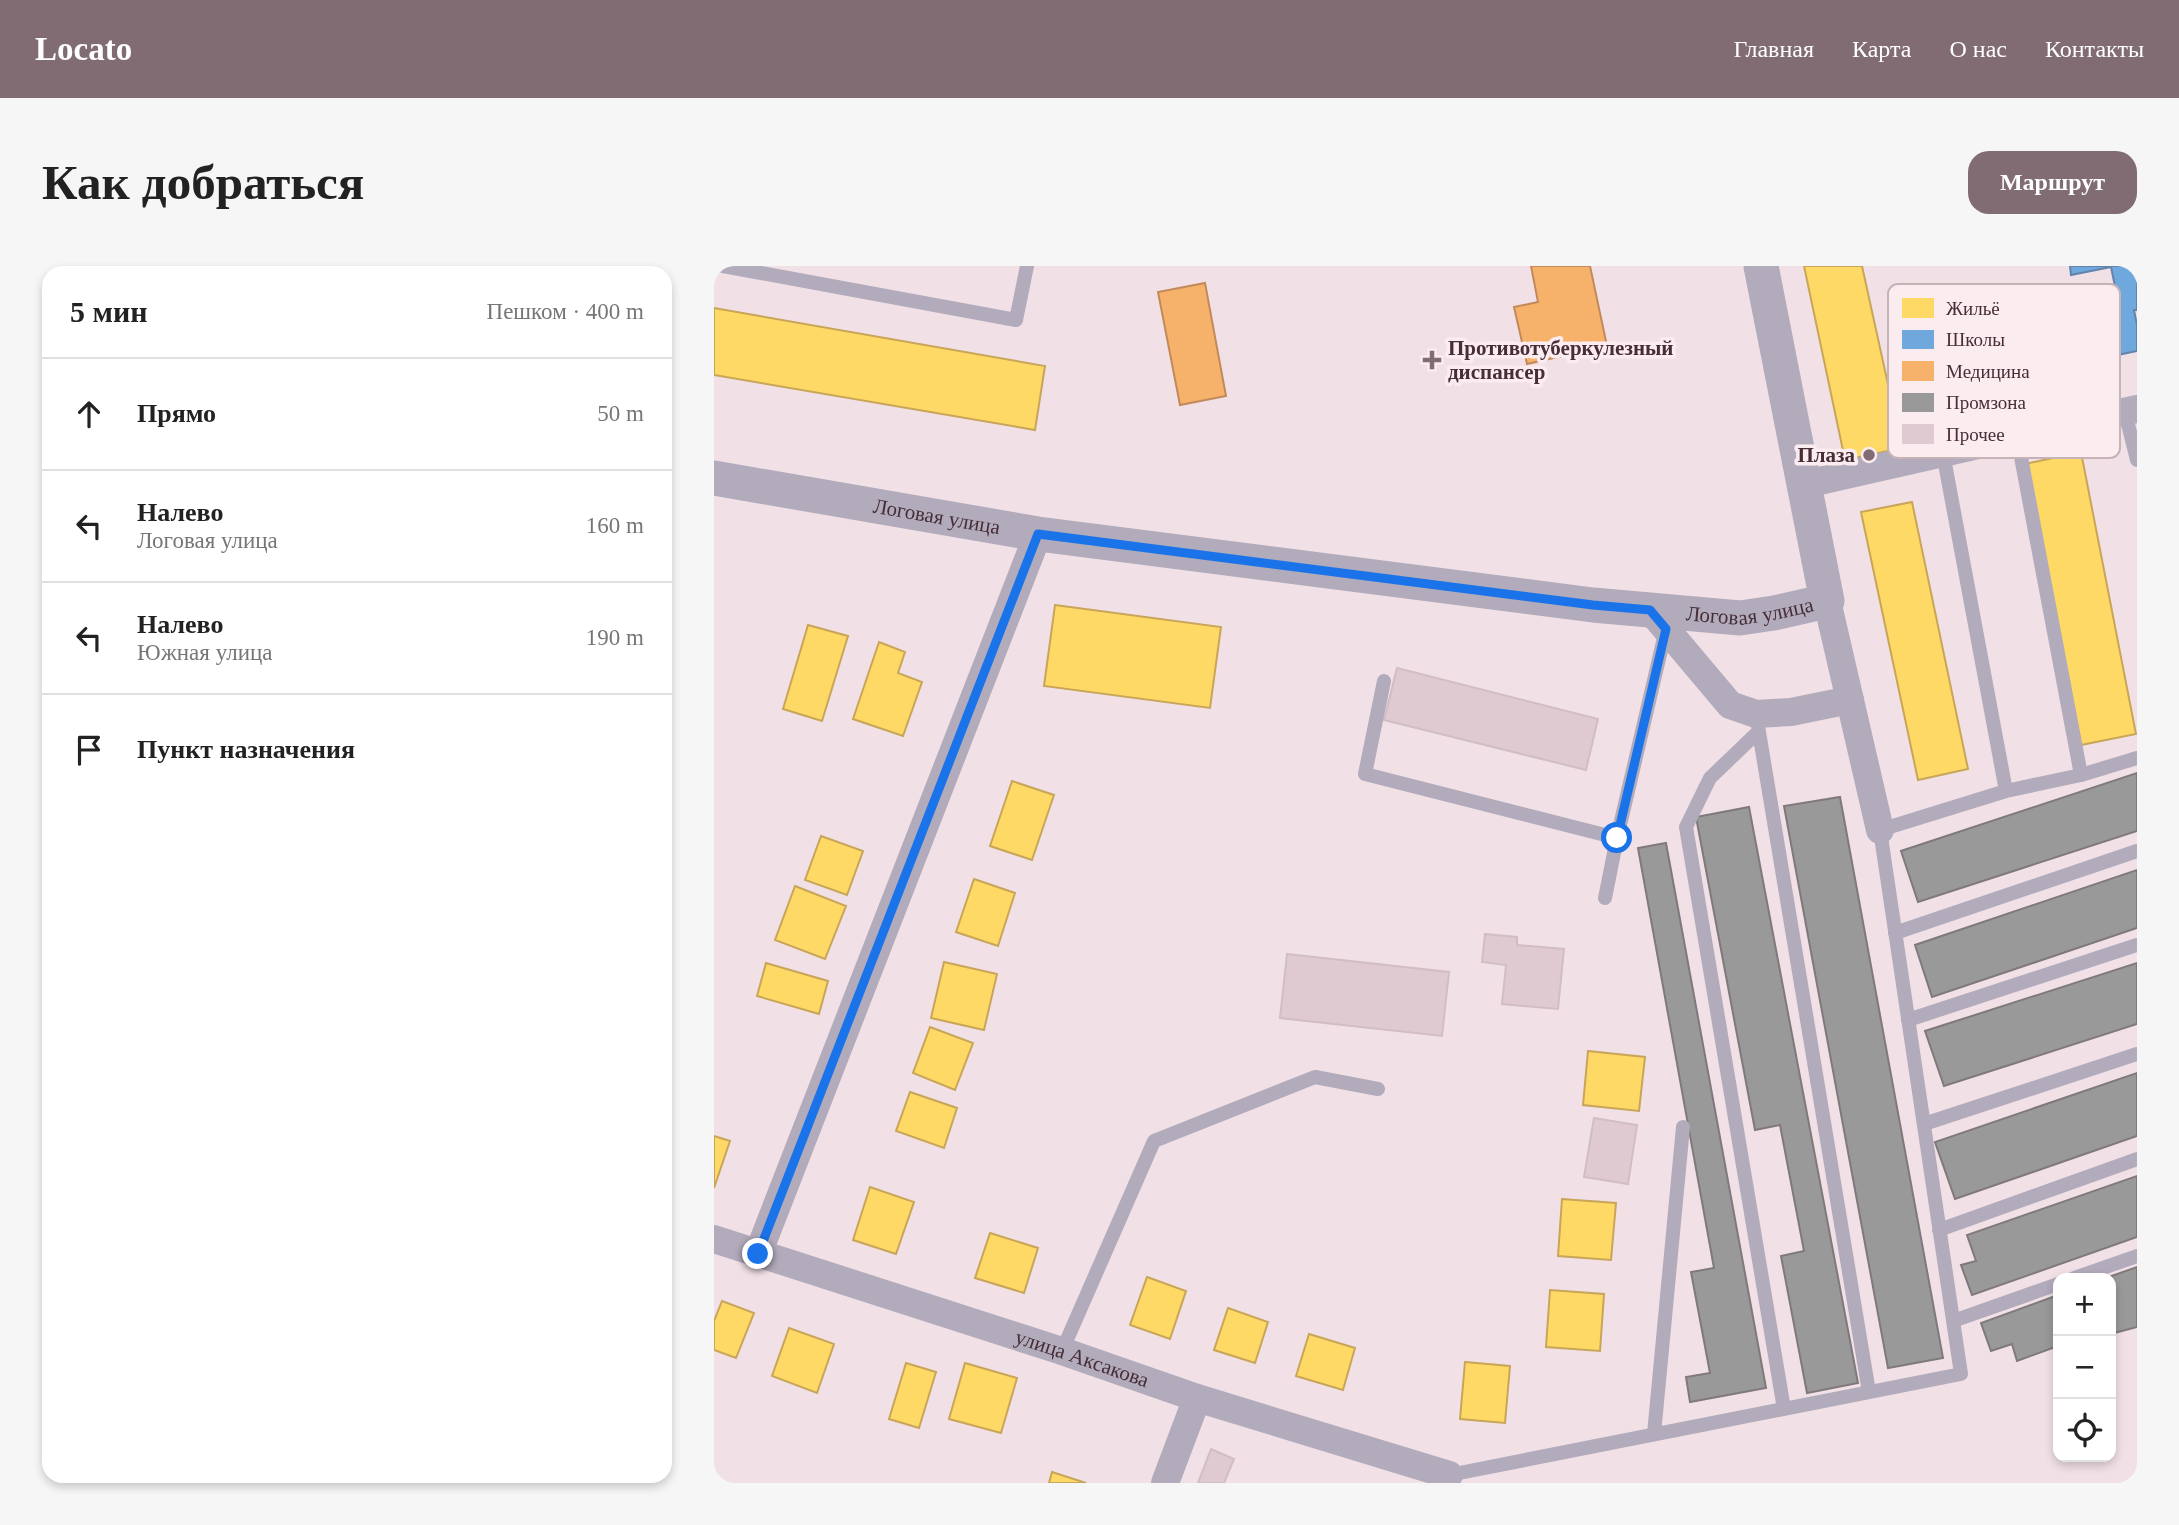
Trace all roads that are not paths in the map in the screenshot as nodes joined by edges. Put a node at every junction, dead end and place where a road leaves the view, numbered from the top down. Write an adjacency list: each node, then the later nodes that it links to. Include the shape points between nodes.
1 (723, 266): 2 (lane, via 1016,320)
2 (1027, 266)
3 (1761, 266): 10 (street)
4 (2131, 411): 8 (lane)
5 (1921, 458): 10 (street)
6 (1944, 458): 19 (lane)
7 (2021, 458): 18 (lane)
8 (2137, 460)
9 (714, 478): 11 (street, Логовая улица)
10 (1806, 484): 12 (street)
11 (1038, 534): 13 (street, Логовая улица, via 1593,605); 34 (street)
12 (1827, 601): 13 (street, Логовая улица, via 1740,618); 15 (street)
13 (1658, 619): 16 (street, via 1730,705); 21 (lane)
14 (1384, 681): 21 (lane, via 1365,775)
15 (1850, 700): 16 (street); 20 (street)
16 (1757, 722): 40 (lane); 42 (lane, via 1710,778 1686,827)
17 (2137, 758): 18 (lane)
18 (2081, 775): 19 (lane)
19 (2006, 792): 20 (lane)
20 (1880, 830): 24 (lane)
21 (1617, 838): 23 (lane)
22 (2137, 851): 24 (lane)
23 (1605, 898)
24 (1895, 933): 26 (lane)
25 (2137, 945): 26 (lane)
26 (1908, 1020): 29 (lane)
27 (2137, 1054): 29 (lane)
28 (1378, 1089): 39 (lane, via 1315,1077 1154,1141)
29 (1924, 1125): 32 (lane)
30 (1683, 1127): 43 (lane)
31 (2137, 1159): 32 (lane)
32 (1939, 1230): 38 (lane)
33 (714, 1239): 34 (street, улица Аксакова)
34 (758, 1254): 39 (street, улица Аксакова)
35 (2137, 1256): 36 (lane)
36 (2088, 1273)
37 (2053, 1286): 38 (lane)
38 (1953, 1321): 40 (lane, via 1961,1374)
39 (1062, 1351): 41 (street, улица Аксакова)
40 (1868, 1392): 42 (lane)
41 (1197, 1398): 44 (street, улица Аксакова); 45 (street)
42 (1784, 1409): 43 (lane)
43 (1654, 1434): 44 (lane)
44 (1449, 1475)
45 (1165, 1483)

